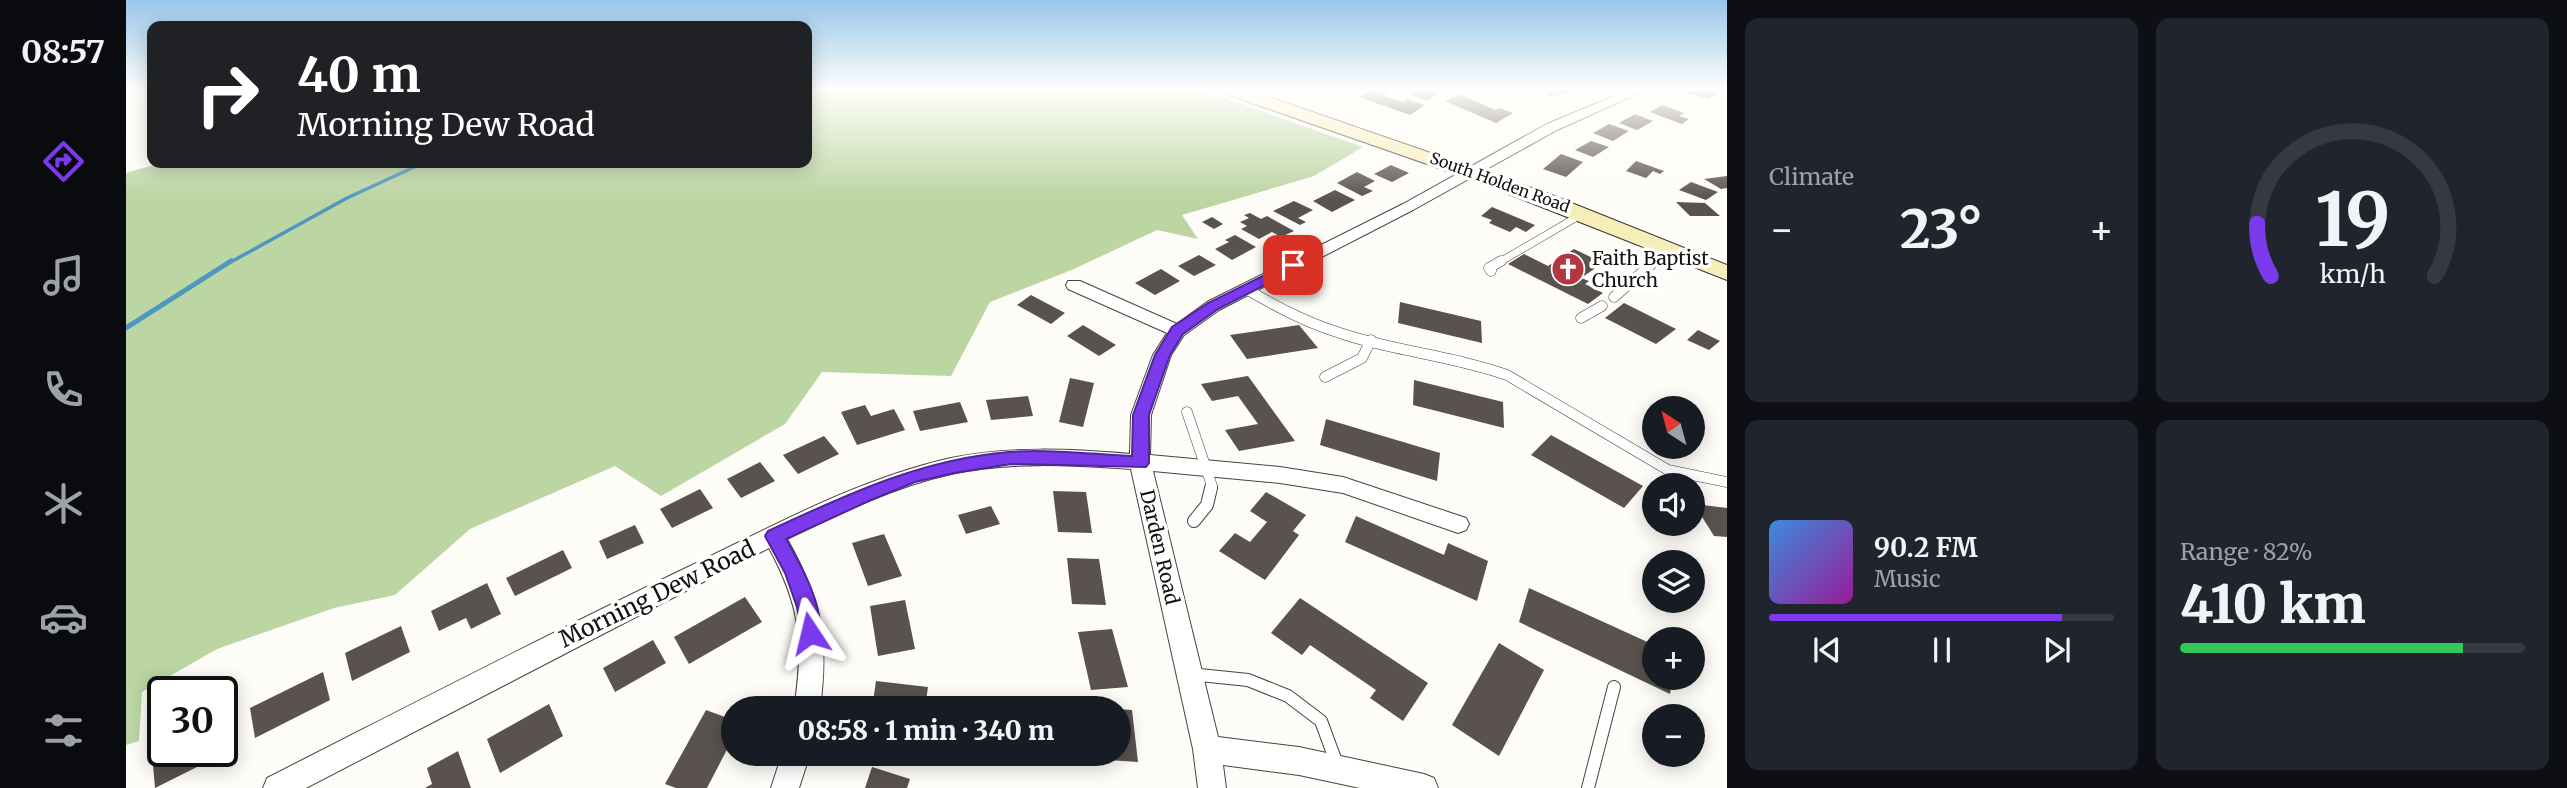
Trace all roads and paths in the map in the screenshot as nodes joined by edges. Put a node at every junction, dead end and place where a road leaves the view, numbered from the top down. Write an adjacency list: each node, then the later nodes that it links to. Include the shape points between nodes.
1 (1338, 126): 5 (main road, South Holden Road)
2 (1378, 126): 4 (main road, South Holden Road)
3 (1556, 126): 4 (street, Darden Road)
4 (1491, 163): 5 (street, Darden Road); 8 (main road, South Holden Road)
5 (1473, 171): 6 (main road, South Holden Road); 12 (street, Darden Road)
6 (1584, 213): 7 (main road, South Holden Road); 9 (lane, via 1492,266)
7 (1670, 248): 10 (main road, South Holden Road); 13 (lane)
8 (1727, 256)
9 (1491, 271)
10 (1727, 273)
11 (1074, 285): 16 (street)
12 (1246, 289): 16 (street, Darden Road); 17 (lane, via 1286,312)
13 (1614, 297)
14 (1602, 306): 15 (lane)
15 (1581, 318)
16 (1178, 331): 20 (street, Darden Road, via 1162,355 1141,415)
17 (1371, 341): 18 (lane, via 1362,358); 22 (lane, via 1507,375 1668,470)
18 (1325, 377)
19 (1186, 412): 21 (lane)
20 (1140, 463): 21 (street, Morning Dew Road); 25 (street, Morning Dew Road, via 1011,458 954,466 865,495); 26 (street, Darden Road)
21 (1207, 468): 23 (lane, via 1212,486); 24 (street, Morning Dew Road, via 1288,474 1348,486)
22 (1727, 482)
23 (1194, 521)
24 (1458, 524)
25 (774, 536): 28 (street, via 807,607 813,659); 32 (street, Morning Dew Road)
26 (1189, 674): 29 (street, Darden Road); 31 (lane, via 1248,680 1288,696 1321,720)
27 (1614, 687): 36 (lane)
28 (809, 696)
29 (1207, 749): 31 (street); 34 (street, Darden Road)
30 (792, 766): 33 (street)
31 (1339, 769): 35 (street)
32 (277, 788)
33 (785, 788)
34 (1212, 788)
35 (1424, 788)
36 (1588, 788)

